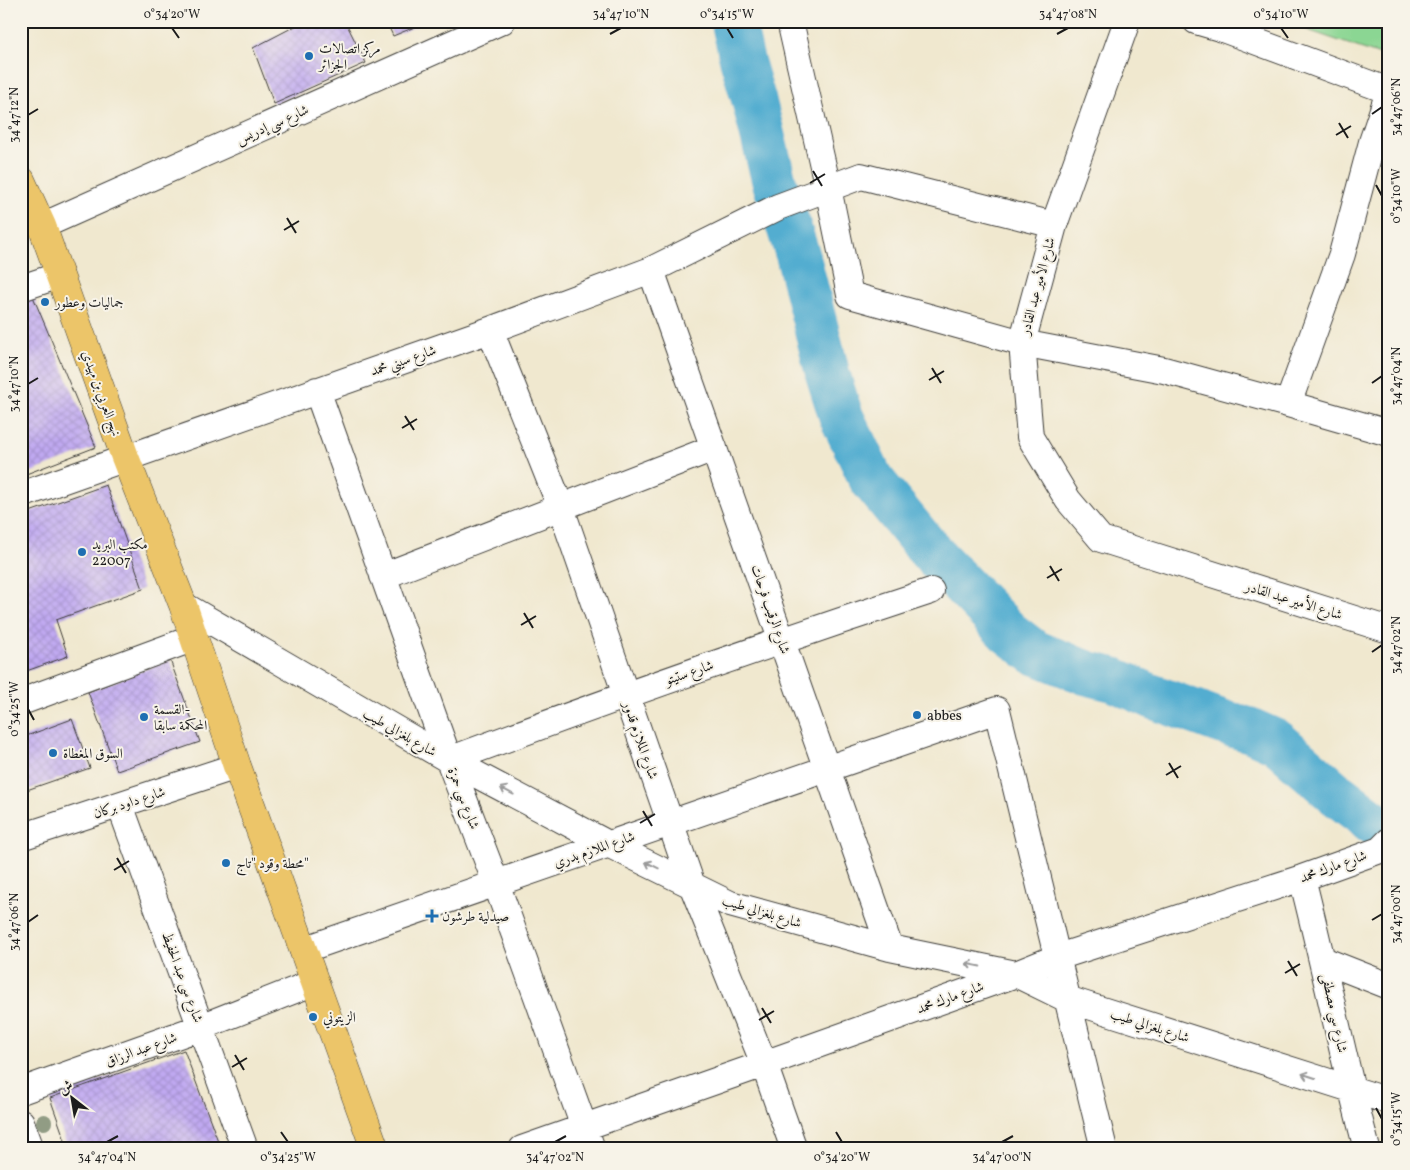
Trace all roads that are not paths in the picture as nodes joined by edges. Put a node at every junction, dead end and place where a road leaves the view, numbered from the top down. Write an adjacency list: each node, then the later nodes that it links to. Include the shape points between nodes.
1 (502, 21): 9 (street, شارع سي إدريس)
2 (790, 21): 7 (street)
3 (1127, 21): 8 (street, شارع الأمير عبد القادر)
4 (1196, 21): 5 (street)
5 (1389, 92): 16 (street, via 1342,254)
6 (21, 180): 9 (main road, نهج العربي بن مهيدي)
7 (828, 188): 8 (street, شارع سيني محمد, via 861,176); 10 (street, شارع سيني محمد, via 778,206); 14 (street, via 850,295)
8 (1054, 225): 14 (street, شارع الأمير عبد القادر)
9 (42, 226): 11 (main road, نهج العربي بن مهيدي)
10 (651, 270): 13 (street, شارع سيني محمد); 18 (street, شارع الرقيب فرحات)
11 (60, 275): 12 (street); 19 (main road, نهج العربي بن مهيدي)
12 (21, 288)
13 (490, 330): 15 (street, شارع سيني محمد); 21 (street, شارع الملازم قدور)
14 (1022, 343): 16 (street, via 1164,370); 25 (street, شارع الأمير عبد القادر, via 1030,437 1068,500 1101,540)
15 (317, 390): 19 (street, شارع سيني محمد); 22 (street, شارع سي حمزة)
16 (1288, 404): 17 (street)
17 (1389, 433)
18 (714, 448): 21 (street); 27 (street, شارع الرقيب فرحات)
19 (125, 457): 20 (street, شارع سيني محمد); 24 (main road, نهج العربي بن مهيدي)
20 (21, 495)
21 (561, 508): 22 (street); 28 (street, شارع الملازم قدور)
22 (383, 576): 30 (street, شارع سي حمزة)
23 (931, 591): 27 (street, شارع ستيتو)
24 (183, 605): 26 (main road, نهج العربي بن مهيدي); 30 (street, شارع بلغزالي طيب)
25 (1389, 630)
26 (194, 638): 29 (street); 31 (main road, نهج العربي بن مهيدي)
27 (782, 640): 28 (street, شارع ستيتو); 32 (street, شارع الرقيب فرحات)
28 (625, 694): 30 (street, شارع ستيتو); 34 (street, شارع الملازم قدور)
29 (21, 702)
30 (449, 760): 36 (street, شارع بلغزالي طيب, one-way to 30); 39 (street, شارع سي حمزة)
31 (237, 766): 33 (street, شارع داود بركان); 42 (main road, نهج العربي بن مهيدي)
32 (827, 768): 34 (street, شارع الملازم بدري); 41 (street, شارع الرقيب فرحات); 43 (street, شارع الملازم بدري, via 998,710)
33 (120, 805): 35 (street, شارع داود بركان); 49 (street, شارع سي عبد الحفيظ)
34 (670, 823): 36 (street, شارع الملازم بدري); 40 (street, شارع الملازم قدور)
35 (21, 836)
36 (608, 844): 39 (street, شارع الملازم بدري); 40 (street, شارع بلغزالي طيب, one-way to 36)
37 (1384, 845): 38 (street, شارع مارك محمد)
38 (1302, 878): 43 (street, شارع مارك محمد); 44 (street, شارع سي مصطفى)
39 (496, 883): 42 (street, شارع الملازم بدري); 55 (street, شارع سي حمزة)
40 (692, 884): 41 (street, شارع بلغزالي طيب, via 730,904); 50 (street, شارع الملازم قدور)
41 (890, 948): 45 (street, شارع بلغزالي طيب, one-way to 41)
42 (303, 950): 46 (main road, نهج العربي بن مهيدي)
43 (1058, 956): 45 (street, شارع مارك محمد); 48 (street)
44 (1323, 960): 47 (street); 51 (street, شارع سي مصطفى)
45 (1016, 974): 48 (street, شارع بلغزالي طيب); 50 (street, شارع مارك محمد)
46 (315, 982): 49 (street, شارع عبد الرزاق); 58 (main road, نهج العربي بن مهيدي)
47 (1389, 986)
48 (1067, 999): 51 (street, شارع بلغزالي طيب, one-way to 48); 61 (street)
49 (201, 1027): 52 (street, شارع عبد الرزاق); 57 (street, شارع سي عبد الحفيظ)
50 (764, 1064): 55 (street, شارع مارك محمد); 60 (street, شارع الملازم قدور)
51 (1351, 1089): 53 (street, شارع بلغزالي طيب); 62 (street, شارع سي مصطفى)
52 (21, 1091)
53 (1389, 1101)
54 (21, 1122): 56 (street)
55 (588, 1138): 59 (street, شارع مارك محمد)
56 (30, 1149)
57 (245, 1149)
58 (376, 1149)
59 (522, 1149)
60 (794, 1149)
61 (1104, 1149)
62 (1368, 1149)

